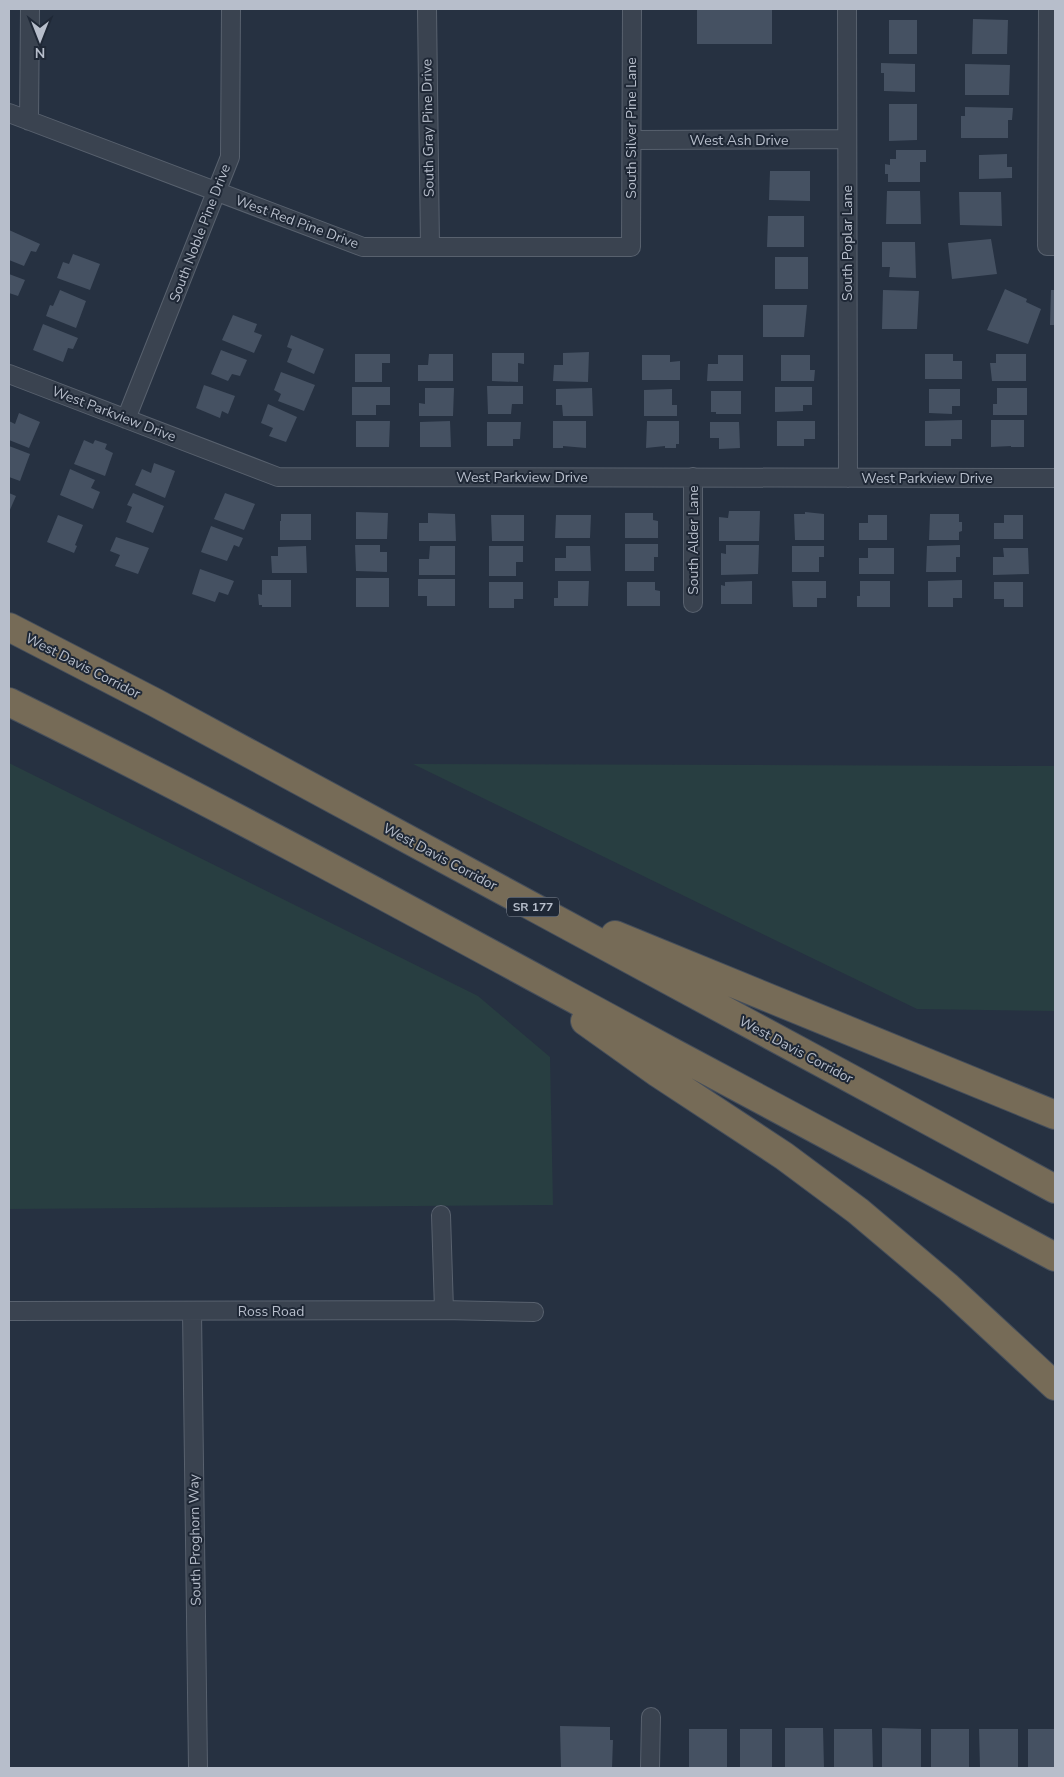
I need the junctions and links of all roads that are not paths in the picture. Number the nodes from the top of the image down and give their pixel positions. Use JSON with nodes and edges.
{"nodes":[{"id":1,"x":30,"y":9,"type":"edge"},
{"id":2,"x":230,"y":9,"type":"edge"},
{"id":3,"x":427,"y":9,"type":"edge"},
{"id":4,"x":632,"y":9,"type":"edge"},
{"id":5,"x":847,"y":9,"type":"edge"},
{"id":6,"x":1048,"y":9,"type":"edge"},
{"id":7,"x":9,"y":113,"type":"edge"},
{"id":8,"x":29,"y":121,"type":"junction"},
{"id":9,"x":847,"y":139,"type":"junction"},
{"id":10,"x":632,"y":140,"type":"junction"},
{"id":11,"x":217,"y":192,"type":"junction"},
{"id":12,"x":1051,"y":246,"type":"edge"},
{"id":13,"x":430,"y":247,"type":"junction"},
{"id":14,"x":631,"y":247,"type":"joint"},
{"id":15,"x":9,"y":374,"type":"edge"},
{"id":16,"x":126,"y":419,"type":"junction"},
{"id":17,"x":693,"y":477,"type":"junction"},
{"id":18,"x":848,"y":478,"type":"junction"},
{"id":19,"x":1055,"y":478,"type":"edge"},
{"id":20,"x":693,"y":603,"type":"dead end"},
{"id":21,"x":9,"y":627,"type":"edge"},
{"id":22,"x":9,"y":702,"type":"edge"},
{"id":23,"x":504,"y":891,"type":"junction"},
{"id":24,"x":515,"y":966,"type":"junction"},
{"id":25,"x":1055,"y":1115,"type":"edge"},
{"id":26,"x":1055,"y":1189,"type":"edge"},
{"id":27,"x":441,"y":1215,"type":"dead end"},
{"id":28,"x":1055,"y":1257,"type":"edge"},
{"id":29,"x":444,"y":1310,"type":"junction"},
{"id":30,"x":9,"y":1311,"type":"edge"},
{"id":31,"x":192,"y":1312,"type":"junction"},
{"id":32,"x":534,"y":1312,"type":"dead end"},
{"id":33,"x":1055,"y":1386,"type":"edge"},
{"id":34,"x":651,"y":1717,"type":"dead end"},
{"id":35,"x":198,"y":1768,"type":"edge"},
{"id":36,"x":650,"y":1768,"type":"edge"}],
"edges":[{"from":1,"to":8,"type":"street"},
{"from":2,"to":11,"type":"street","name":"South Noble Pine Drive"},
{"from":3,"to":13,"type":"street","name":"South Gray Pine Drive"},
{"from":4,"to":10,"type":"street","name":"South Silver Pine Lane"},
{"from":5,"to":9,"type":"street","name":"South Poplar Lane"},
{"from":6,"to":12,"type":"street"},
{"from":7,"to":8,"type":"street","name":"West Red Pine Drive"},
{"from":8,"to":11,"type":"street","name":"West Red Pine Drive"},
{"from":9,"to":10,"type":"street","name":"West Ash Drive"},
{"from":9,"to":18,"type":"street","name":"South Poplar Lane"},
{"from":10,"to":14,"type":"street","name":"South Silver Pine Lane"},
{"from":11,"to":13,"type":"street","name":"West Red Pine Drive"},
{"from":11,"to":16,"type":"street","name":"South Noble Pine Drive"},
{"from":13,"to":14,"type":"street","name":"West Red Pine Drive"},
{"from":15,"to":16,"type":"street","name":"West Parkview Drive"},
{"from":16,"to":17,"type":"street","name":"West Parkview Drive"},
{"from":17,"to":18,"type":"street","name":"West Parkview Drive"},
{"from":17,"to":20,"type":"street","name":"South Alder Lane"},
{"from":18,"to":19,"type":"street","name":"West Parkview Drive"},
{"from":21,"to":23,"type":"highway","name":"West Davis Corridor","number":"SR 177"},
{"from":22,"to":24,"type":"highway"},
{"from":23,"to":25,"type":"highway"},
{"from":23,"to":26,"type":"highway","name":"West Davis Corridor","number":"SR 177"},
{"from":24,"to":28,"type":"highway"},
{"from":24,"to":33,"type":"highway"},
{"from":27,"to":29,"type":"street"},
{"from":29,"to":31,"type":"street","name":"Ross Road"},
{"from":29,"to":32,"type":"street","name":"Ross Road"},
{"from":30,"to":31,"type":"street","name":"Ross Road"},
{"from":31,"to":35,"type":"street","name":"South Proghorn Way"},
{"from":34,"to":36,"type":"street"}]}
